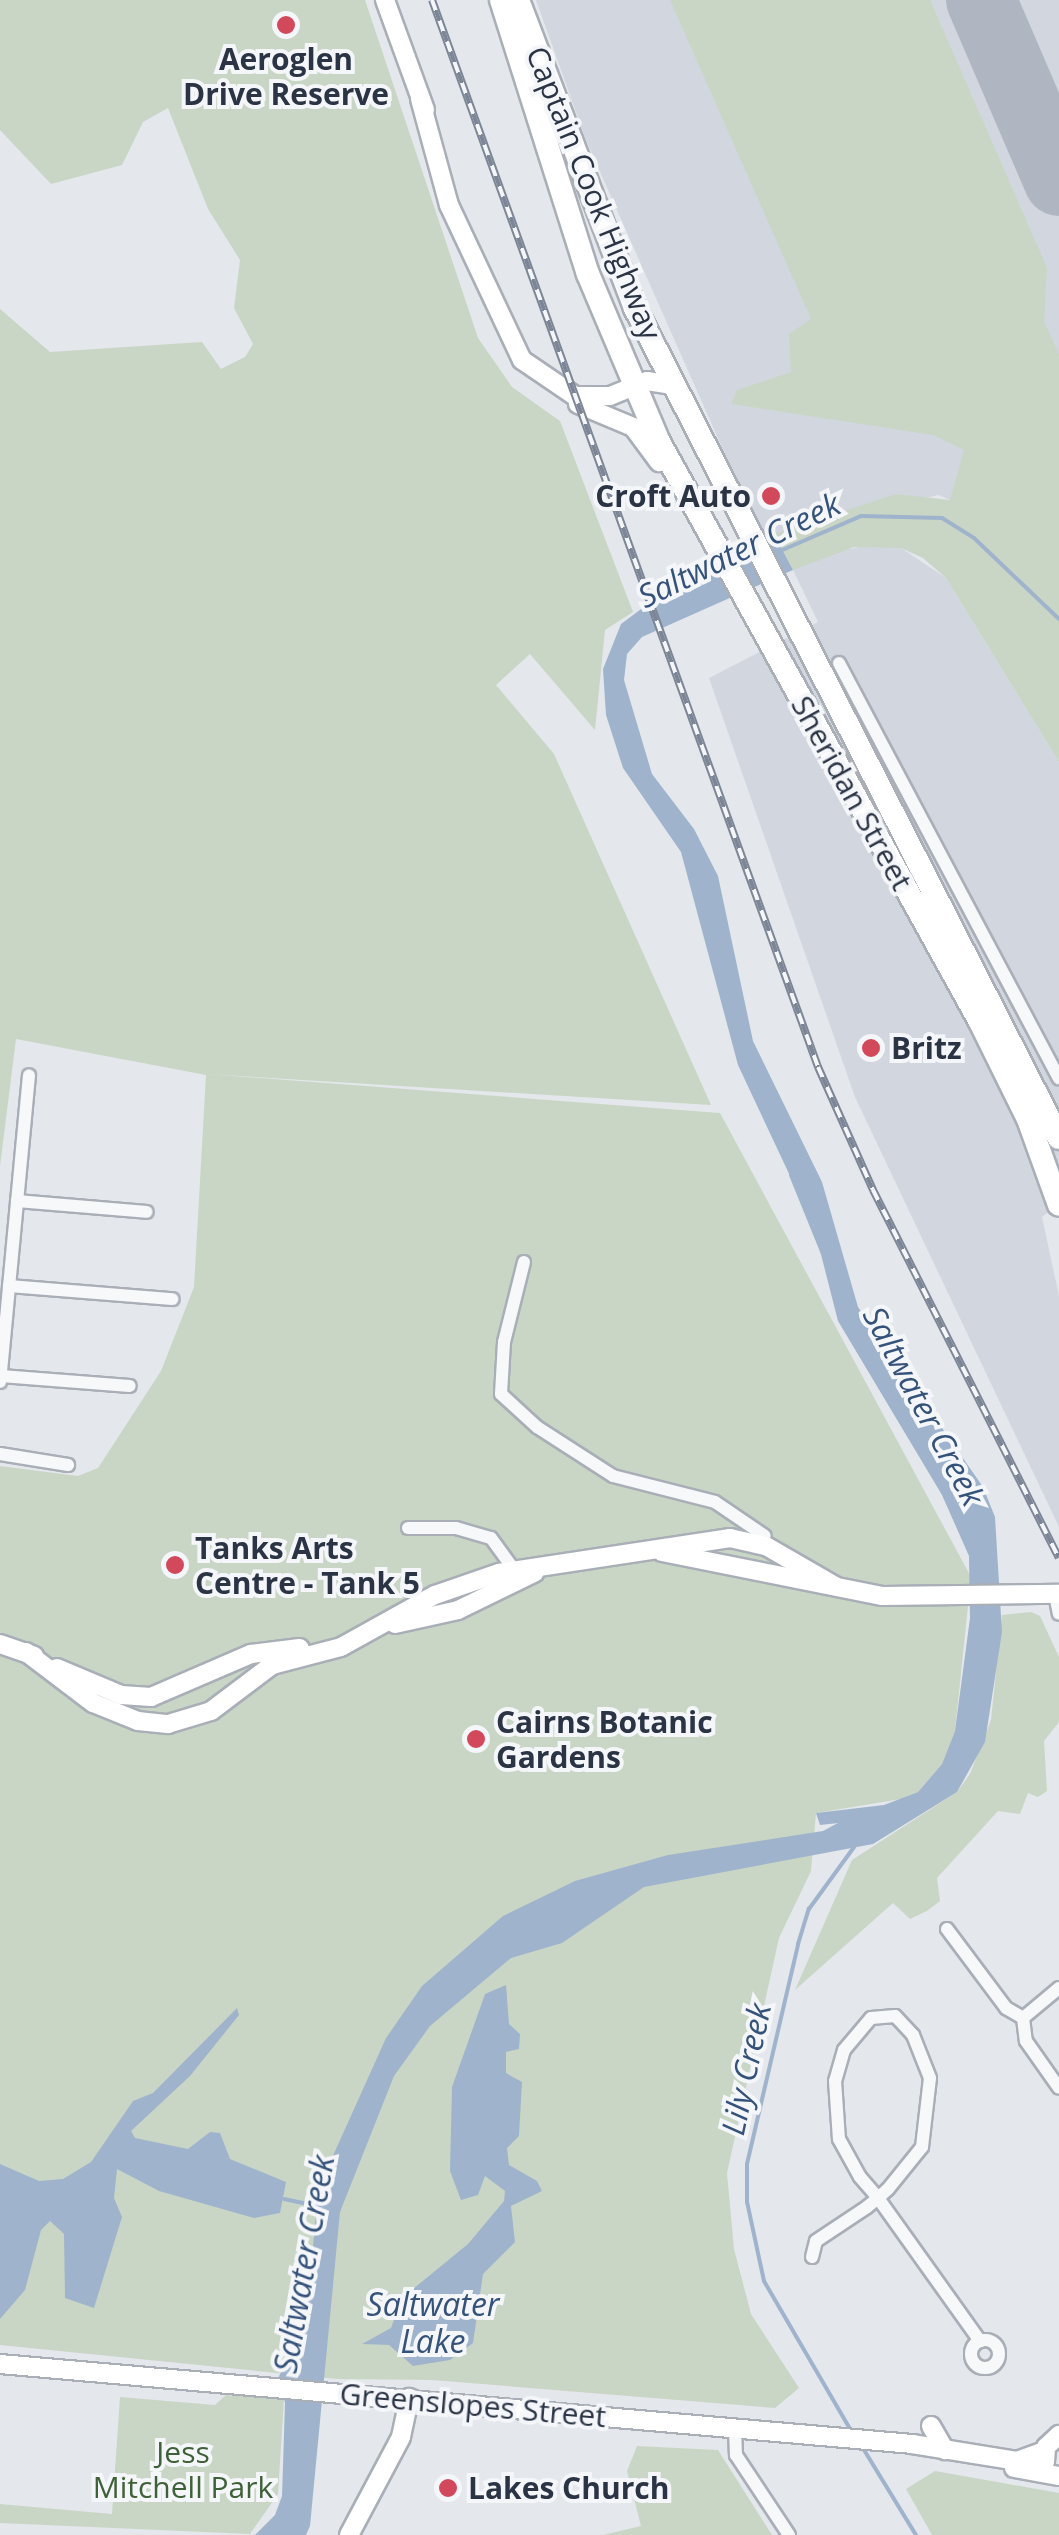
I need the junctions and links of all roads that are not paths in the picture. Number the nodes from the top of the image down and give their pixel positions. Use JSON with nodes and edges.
{"nodes":[{"id":1,"x":385,"y":0,"type":"edge"},
{"id":2,"x":501,"y":0,"type":"edge"},
{"id":3,"x":518,"y":0,"type":"edge"},
{"id":4,"x":673,"y":385,"type":"junction"},
{"id":5,"x":633,"y":386,"type":"junction"},
{"id":6,"x":562,"y":391,"type":"junction"},
{"id":7,"x":682,"y":490,"type":"junction"},
{"id":8,"x":839,"y":663,"type":"dead end"},
{"id":9,"x":892,"y":780,"type":"junction"},
{"id":10,"x":856,"y":799,"type":"junction"},
{"id":11,"x":29,"y":1076,"type":"dead end"},
{"id":12,"x":1059,"y":1078,"type":"edge"},
{"id":13,"x":1059,"y":1138,"type":"edge"},
{"id":14,"x":17,"y":1200,"type":"junction"},
{"id":15,"x":1059,"y":1205,"type":"edge"},
{"id":16,"x":147,"y":1212,"type":"dead end"},
{"id":17,"x":524,"y":1262,"type":"dead end"},
{"id":18,"x":5,"y":1270,"type":"edge"},
{"id":19,"x":9,"y":1286,"type":"junction"},
{"id":20,"x":172,"y":1299,"type":"dead end"},
{"id":21,"x":1,"y":1357,"type":"edge"},
{"id":22,"x":0,"y":1379,"type":"edge"},
{"id":23,"x":130,"y":1386,"type":"dead end"},
{"id":24,"x":0,"y":1454,"type":"edge"},
{"id":25,"x":68,"y":1465,"type":"dead end"},
{"id":26,"x":408,"y":1528,"type":"dead end"},
{"id":27,"x":704,"y":1538,"type":"junction"},
{"id":28,"x":765,"y":1541,"type":"junction"},
{"id":29,"x":637,"y":1550,"type":"junction"},
{"id":30,"x":704,"y":1560,"type":"junction"},
{"id":31,"x":554,"y":1564,"type":"junction"},
{"id":32,"x":514,"y":1570,"type":"junction"},
{"id":33,"x":756,"y":1575,"type":"junction"},
{"id":34,"x":835,"y":1586,"type":"junction"},
{"id":35,"x":1057,"y":1594,"type":"edge"},
{"id":36,"x":1059,"y":1614,"type":"edge"},
{"id":37,"x":371,"y":1631,"type":"junction"},
{"id":38,"x":0,"y":1644,"type":"edge"},
{"id":39,"x":331,"y":1649,"type":"junction"},
{"id":40,"x":96,"y":1695,"type":"junction"},
{"id":41,"x":947,"y":1929,"type":"dead end"},
{"id":42,"x":1059,"y":1988,"type":"edge"},
{"id":43,"x":1023,"y":2018,"type":"junction"},
{"id":44,"x":1059,"y":2088,"type":"edge"},
{"id":45,"x":878,"y":2198,"type":"junction"},
{"id":46,"x":812,"y":2257,"type":"dead end"},
{"id":47,"x":980,"y":2341,"type":"dead end"},
{"id":48,"x":0,"y":2364,"type":"edge"},
{"id":49,"x":408,"y":2398,"type":"junction"},
{"id":50,"x":931,"y":2426,"type":"dead end"},
{"id":51,"x":734,"y":2428,"type":"junction"},
{"id":52,"x":1059,"y":2435,"type":"edge"},
{"id":53,"x":886,"y":2443,"type":"junction"},
{"id":54,"x":937,"y":2446,"type":"junction"},
{"id":55,"x":1045,"y":2451,"type":"junction"},
{"id":56,"x":1003,"y":2466,"type":"junction"},
{"id":57,"x":1059,"y":2476,"type":"edge"},
{"id":58,"x":350,"y":2535,"type":"edge"},
{"id":59,"x":789,"y":2535,"type":"edge"}],
"edges":[{"from":1,"to":6,"type":"street"},
{"from":2,"to":5,"type":"highway","name":"Captain Cook Highway"},
{"from":3,"to":4,"type":"highway","name":"Captain Cook Highway"},
{"from":4,"to":5,"type":"street"},
{"from":4,"to":9,"type":"highway","name":"Sheridan Street"},
{"from":5,"to":6,"type":"street"},
{"from":5,"to":7,"type":"highway","name":"Sheridan Street"},
{"from":6,"to":7,"type":"street"},
{"from":7,"to":10,"type":"highway","name":"Sheridan Street"},
{"from":8,"to":9,"type":"street"},
{"from":9,"to":10,"type":"street"},
{"from":9,"to":12,"type":"street"},
{"from":9,"to":13,"type":"highway","name":"Sheridan Street"},
{"from":10,"to":15,"type":"highway","name":"Sheridan Street"},
{"from":11,"to":14,"type":"street"},
{"from":14,"to":16,"type":"street"},
{"from":14,"to":18,"type":"street"},
{"from":17,"to":28,"type":"street"},
{"from":18,"to":19,"type":"street"},
{"from":19,"to":20,"type":"street"},
{"from":19,"to":21,"type":"street"},
{"from":21,"to":22,"type":"street"},
{"from":22,"to":23,"type":"street"},
{"from":24,"to":25,"type":"street"},
{"from":26,"to":32,"type":"street"},
{"from":27,"to":28,"type":"street"},
{"from":27,"to":29,"type":"street"},
{"from":27,"to":30,"type":"street"},
{"from":28,"to":33,"type":"street"},
{"from":28,"to":34,"type":"street"},
{"from":29,"to":30,"type":"street"},
{"from":29,"to":31,"type":"street"},
{"from":30,"to":33,"type":"street"},
{"from":31,"to":32,"type":"street"},
{"from":31,"to":37,"type":"street"},
{"from":32,"to":37,"type":"street"},
{"from":33,"to":34,"type":"street"},
{"from":34,"to":35,"type":"street"},
{"from":35,"to":36,"type":"street"},
{"from":37,"to":39,"type":"street"},
{"from":38,"to":40,"type":"street"},
{"from":39,"to":40,"type":"street"},
{"from":39,"to":40,"type":"street"},
{"from":41,"to":43,"type":"street"},
{"from":42,"to":43,"type":"street"},
{"from":43,"to":44,"type":"street"},
{"from":45,"to":45,"type":"street"},
{"from":45,"to":46,"type":"street"},
{"from":45,"to":47,"type":"street"},
{"from":48,"to":49,"type":"street","name":"Greenslopes Street"},
{"from":49,"to":51,"type":"street","name":"Greenslopes Street"},
{"from":49,"to":58,"type":"street"},
{"from":50,"to":54,"type":"street"},
{"from":51,"to":53,"type":"street","name":"Greenslopes Street"},
{"from":51,"to":59,"type":"street"},
{"from":52,"to":55,"type":"street"},
{"from":53,"to":54,"type":"street","name":"Greenslopes Street"},
{"from":53,"to":56,"type":"street","name":"Greenslopes Street"},
{"from":54,"to":55,"type":"street","name":"Greenslopes Street"},
{"from":54,"to":56,"type":"street"},
{"from":55,"to":57,"type":"street"},
{"from":56,"to":57,"type":"street","name":"Greenslopes Street"}]}
